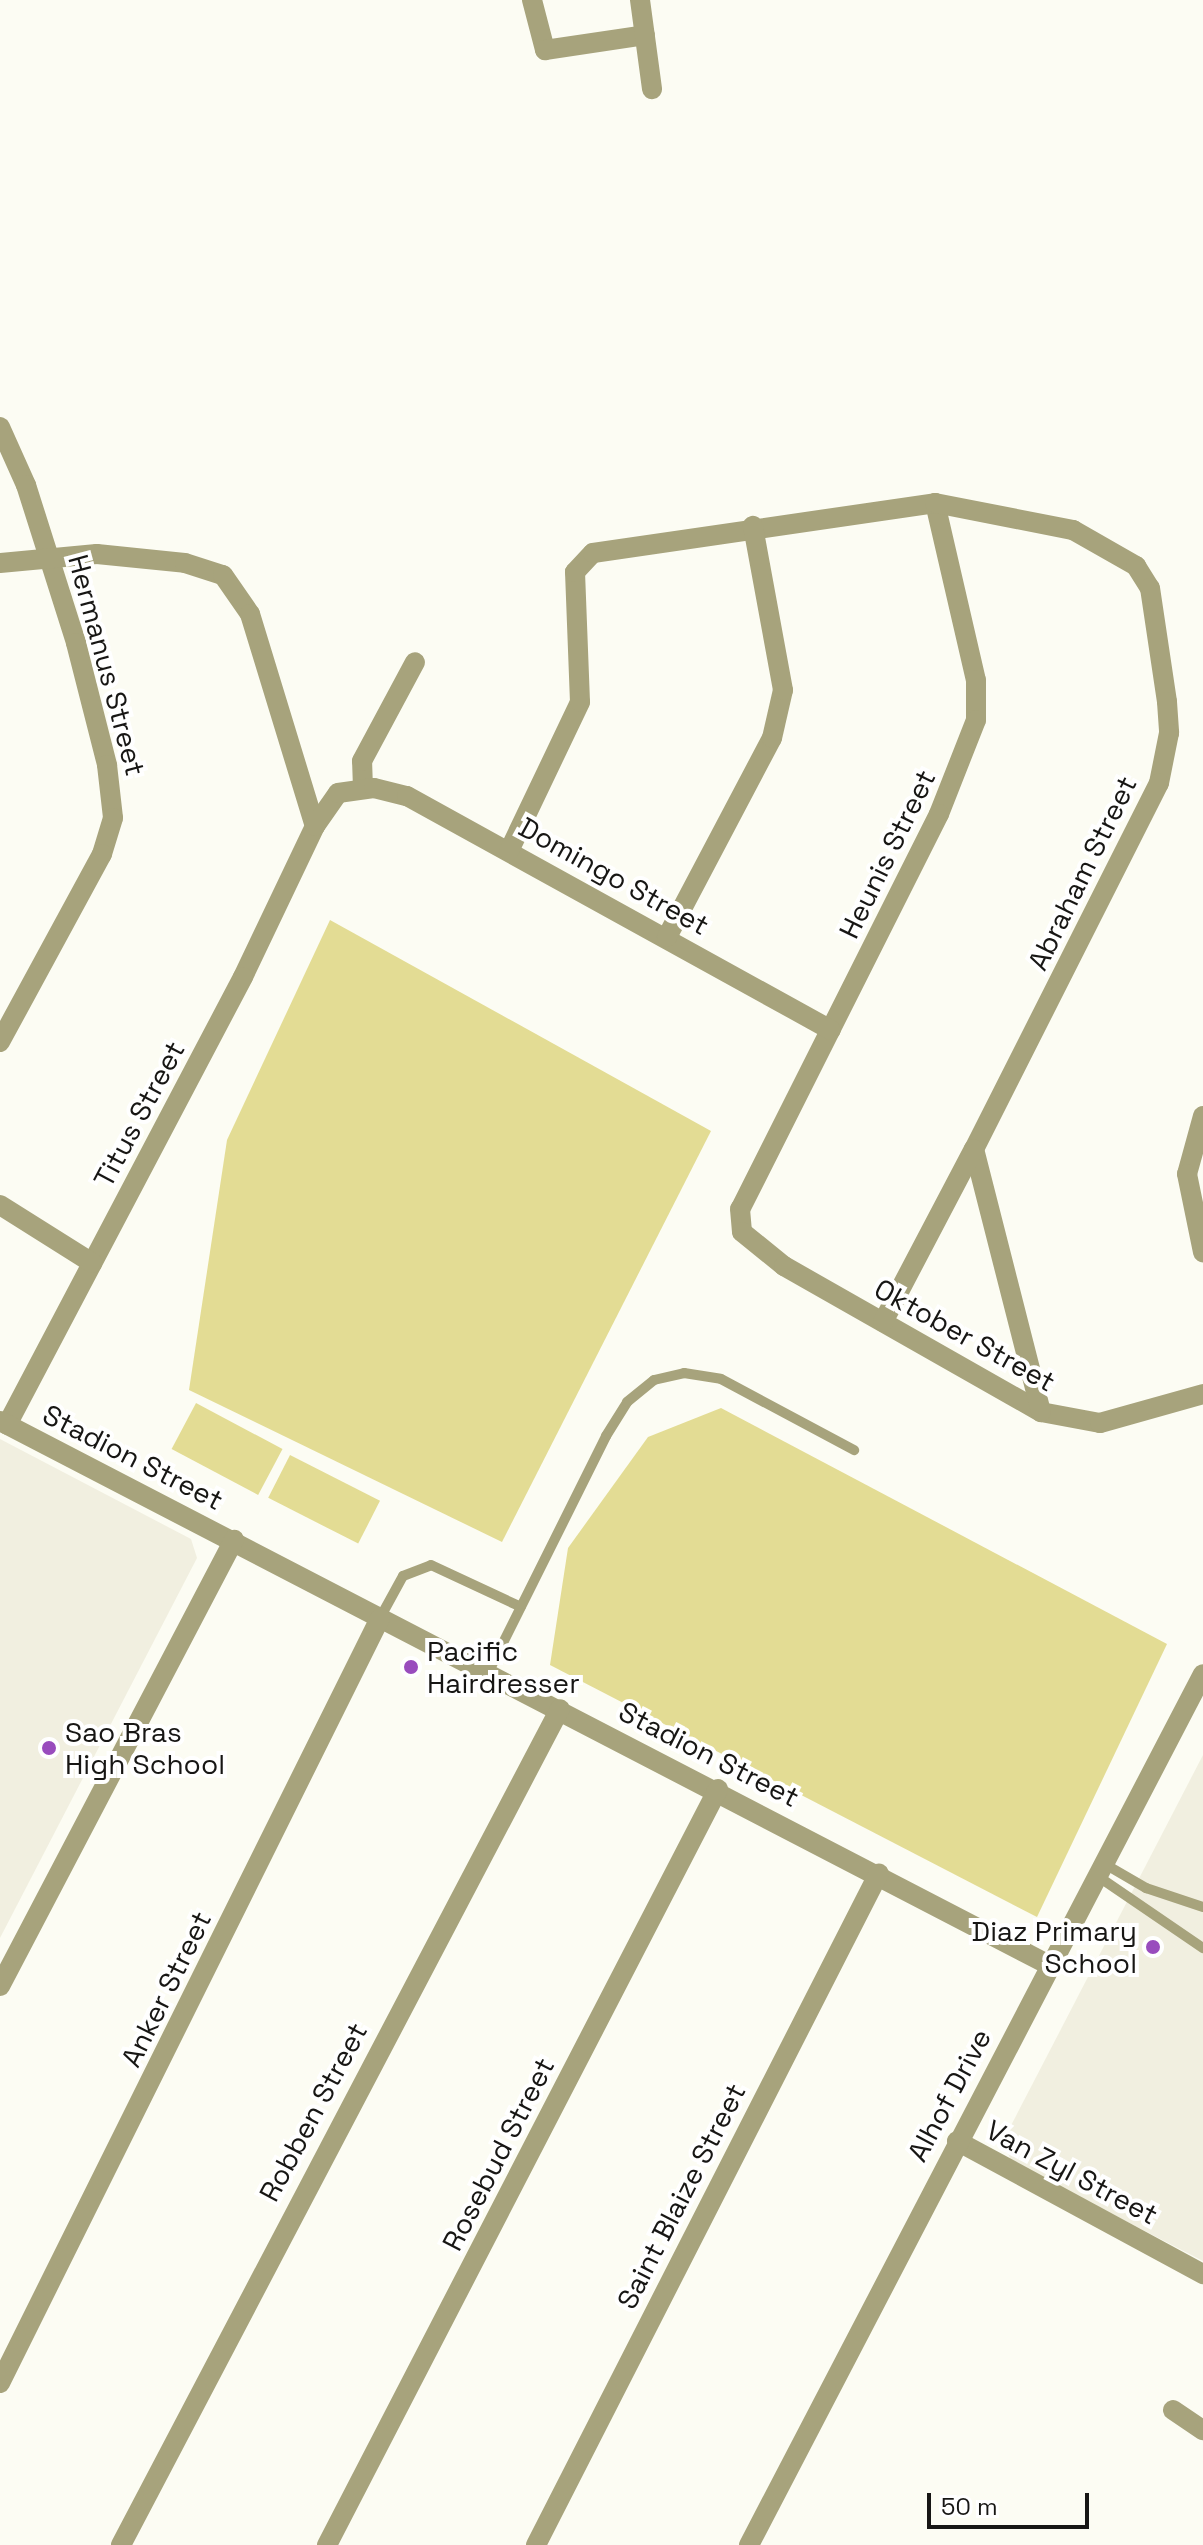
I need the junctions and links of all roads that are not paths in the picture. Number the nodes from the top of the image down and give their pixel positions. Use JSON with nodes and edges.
{"nodes":[{"id":1,"x":532,"y":0,"type":"edge"},
{"id":2,"x":640,"y":0,"type":"edge"},
{"id":3,"x":645,"y":35,"type":"junction"},
{"id":4,"x":652,"y":89,"type":"dead end"},
{"id":5,"x":0,"y":427,"type":"edge"},
{"id":6,"x":935,"y":503,"type":"junction"},
{"id":7,"x":753,"y":526,"type":"junction"},
{"id":8,"x":50,"y":556,"type":"junction"},
{"id":9,"x":0,"y":563,"type":"edge"},
{"id":10,"x":415,"y":662,"type":"dead end"},
{"id":11,"x":363,"y":788,"type":"junction"},
{"id":12,"x":315,"y":826,"type":"junction"},
{"id":13,"x":509,"y":851,"type":"junction"},
{"id":14,"x":667,"y":937,"type":"junction"},
{"id":15,"x":831,"y":1030,"type":"junction"},
{"id":16,"x":0,"y":1042,"type":"edge"},
{"id":17,"x":1203,"y":1116,"type":"edge"},
{"id":18,"x":974,"y":1149,"type":"junction"},
{"id":19,"x":0,"y":1205,"type":"edge"},
{"id":20,"x":740,"y":1209,"type":"joint"},
{"id":21,"x":1203,"y":1252,"type":"edge"},
{"id":22,"x":92,"y":1263,"type":"junction"},
{"id":23,"x":883,"y":1322,"type":"junction"},
{"id":24,"x":1203,"y":1394,"type":"edge"},
{"id":25,"x":1041,"y":1412,"type":"junction"},
{"id":26,"x":4,"y":1423,"type":"edge"},
{"id":27,"x":854,"y":1450,"type":"dead end"},
{"id":28,"x":234,"y":1540,"type":"junction"},
{"id":29,"x":521,"y":1607,"type":"junction"},
{"id":30,"x":380,"y":1618,"type":"junction"},
{"id":31,"x":488,"y":1673,"type":"junction"},
{"id":32,"x":1203,"y":1674,"type":"edge"},
{"id":33,"x":560,"y":1709,"type":"junction"},
{"id":34,"x":718,"y":1789,"type":"junction"},
{"id":35,"x":1100,"y":1869,"type":"junction"},
{"id":36,"x":879,"y":1873,"type":"junction"},
{"id":37,"x":1203,"y":1907,"type":"edge"},
{"id":38,"x":1203,"y":1948,"type":"edge"},
{"id":39,"x":1049,"y":1965,"type":"junction"},
{"id":40,"x":0,"y":1986,"type":"edge"},
{"id":41,"x":957,"y":2141,"type":"junction"},
{"id":42,"x":1203,"y":2274,"type":"edge"},
{"id":43,"x":0,"y":2383,"type":"edge"},
{"id":44,"x":1173,"y":2410,"type":"dead end"},
{"id":45,"x":1203,"y":2430,"type":"edge"},
{"id":46,"x":121,"y":2545,"type":"edge"},
{"id":47,"x":327,"y":2545,"type":"edge"},
{"id":48,"x":536,"y":2545,"type":"edge"},
{"id":49,"x":749,"y":2545,"type":"edge"}],
"edges":[{"from":1,"to":3,"type":"street"},
{"from":2,"to":3,"type":"street"},
{"from":3,"to":4,"type":"street"},
{"from":5,"to":8,"type":"street","name":"Hermanus Street"},
{"from":6,"to":7,"type":"street","name":"Abraham Street"},
{"from":6,"to":15,"type":"street","name":"Heunis Street"},
{"from":6,"to":18,"type":"street","name":"Abraham Street"},
{"from":7,"to":13,"type":"street","name":"Abraham Street"},
{"from":7,"to":14,"type":"street"},
{"from":8,"to":9,"type":"street"},
{"from":8,"to":12,"type":"street"},
{"from":8,"to":16,"type":"street","name":"Hermanus Street"},
{"from":10,"to":11,"type":"street"},
{"from":11,"to":12,"type":"street","name":"Titus Street"},
{"from":11,"to":13,"type":"street","name":"Domingo Street"},
{"from":12,"to":22,"type":"street","name":"Titus Street"},
{"from":13,"to":14,"type":"street","name":"Domingo Street"},
{"from":14,"to":15,"type":"street","name":"Domingo Street"},
{"from":15,"to":20,"type":"street","name":"Heunis Street"},
{"from":17,"to":21,"type":"street"},
{"from":18,"to":23,"type":"street","name":"Abraham Street"},
{"from":18,"to":25,"type":"street"},
{"from":19,"to":22,"type":"street"},
{"from":20,"to":23,"type":"street","name":"Oktober Street"},
{"from":22,"to":26,"type":"street","name":"Titus Street"},
{"from":23,"to":25,"type":"street","name":"Oktober Street"},
{"from":24,"to":25,"type":"street","name":"Oktober Street"},
{"from":26,"to":28,"type":"street","name":"Stadion Street"},
{"from":27,"to":29,"type":"lane"},
{"from":28,"to":30,"type":"street","name":"Stadion Street"},
{"from":28,"to":40,"type":"street"},
{"from":29,"to":30,"type":"lane"},
{"from":29,"to":31,"type":"lane"},
{"from":30,"to":31,"type":"street","name":"Stadion Street"},
{"from":30,"to":43,"type":"street","name":"Anker Street"},
{"from":31,"to":33,"type":"street","name":"Stadion Street"},
{"from":32,"to":35,"type":"street","name":"Alhof Drive"},
{"from":33,"to":34,"type":"street","name":"Stadion Street"},
{"from":33,"to":46,"type":"street","name":"Robben Street"},
{"from":34,"to":36,"type":"street","name":"Stadion Street"},
{"from":34,"to":47,"type":"street","name":"Rosebud Street"},
{"from":35,"to":37,"type":"lane"},
{"from":35,"to":38,"type":"lane"},
{"from":35,"to":39,"type":"street","name":"Alhof Drive"},
{"from":36,"to":39,"type":"street","name":"Stadion Street"},
{"from":36,"to":48,"type":"street","name":"Saint Blaize Street"},
{"from":39,"to":41,"type":"street","name":"Alhof Drive"},
{"from":41,"to":42,"type":"street","name":"Van Zyl Street"},
{"from":41,"to":49,"type":"street","name":"Alhof Drive"},
{"from":44,"to":45,"type":"street"}]}
